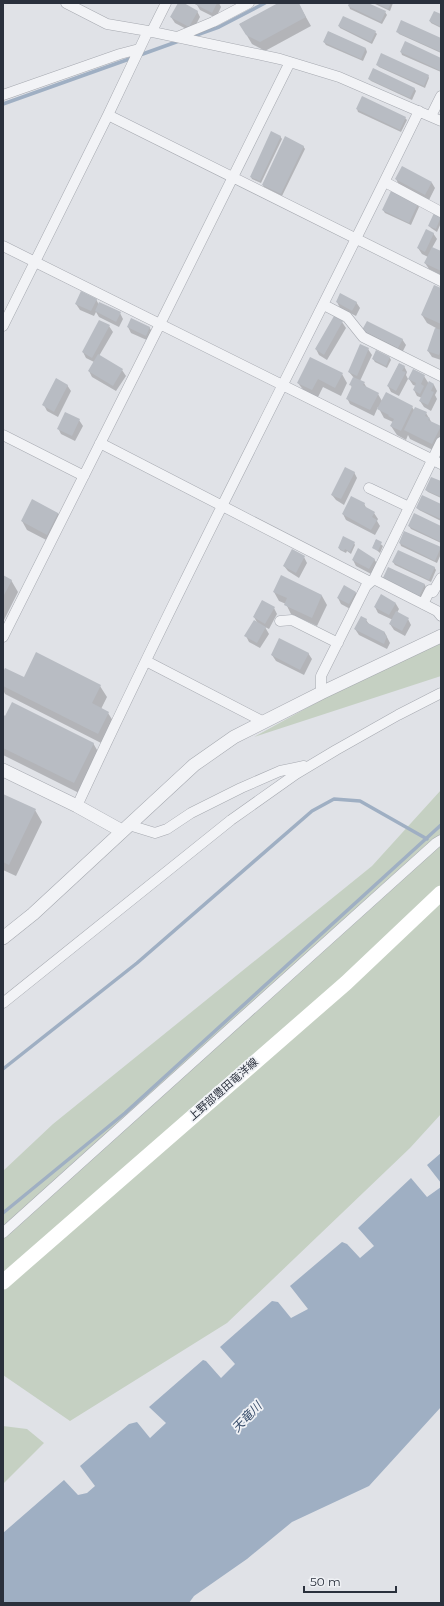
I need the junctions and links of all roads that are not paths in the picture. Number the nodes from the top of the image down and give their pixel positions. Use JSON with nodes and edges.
{"nodes":[{"id":1,"x":66,"y":3,"type":"edge"},
{"id":2,"x":166,"y":3,"type":"edge"},
{"id":3,"x":249,"y":3,"type":"edge"},
{"id":4,"x":150,"y":31,"type":"junction"},
{"id":5,"x":179,"y":37,"type":"junction"},
{"id":6,"x":139,"y":50,"type":"junction"},
{"id":7,"x":290,"y":62,"type":"junction"},
{"id":8,"x":3,"y":95,"type":"edge"},
{"id":9,"x":441,"y":96,"type":"edge"},
{"id":10,"x":419,"y":111,"type":"junction"},
{"id":11,"x":108,"y":115,"type":"junction"},
{"id":12,"x":431,"y":116,"type":"junction"},
{"id":13,"x":441,"y":122,"type":"edge"},
{"id":14,"x":233,"y":177,"type":"junction"},
{"id":15,"x":385,"y":182,"type":"junction"},
{"id":16,"x":441,"y":212,"type":"edge"},
{"id":17,"x":357,"y":239,"type":"junction"},
{"id":18,"x":3,"y":246,"type":"edge"},
{"id":19,"x":35,"y":262,"type":"junction"},
{"id":20,"x":441,"y":281,"type":"edge"},
{"id":21,"x":324,"y":305,"type":"junction"},
{"id":22,"x":160,"y":324,"type":"junction"},
{"id":23,"x":3,"y":326,"type":"edge"},
{"id":24,"x":441,"y":376,"type":"edge"},
{"id":25,"x":283,"y":386,"type":"junction"},
{"id":26,"x":3,"y":435,"type":"edge"},
{"id":27,"x":441,"y":442,"type":"edge"},
{"id":28,"x":100,"y":443,"type":"junction"},
{"id":29,"x":437,"y":462,"type":"edge"},
{"id":30,"x":84,"y":476,"type":"junction"},
{"id":31,"x":369,"y":488,"type":"dead end"},
{"id":32,"x":223,"y":506,"type":"junction"},
{"id":33,"x":409,"y":507,"type":"junction"},
{"id":34,"x":441,"y":578,"type":"edge"},
{"id":35,"x":372,"y":580,"type":"junction"},
{"id":36,"x":422,"y":604,"type":"junction"},
{"id":37,"x":441,"y":616,"type":"edge"},
{"id":38,"x":280,"y":621,"type":"dead end"},
{"id":39,"x":441,"y":636,"type":"edge"},
{"id":40,"x":3,"y":637,"type":"edge"},
{"id":41,"x":338,"y":643,"type":"junction"},
{"id":42,"x":146,"y":661,"type":"junction"},
{"id":43,"x":321,"y":693,"type":"junction"},
{"id":44,"x":441,"y":693,"type":"edge"},
{"id":45,"x":264,"y":722,"type":"junction"},
{"id":46,"x":312,"y":764,"type":"junction"},
{"id":47,"x":3,"y":770,"type":"edge"},
{"id":48,"x":77,"y":806,"type":"junction"},
{"id":49,"x":125,"y":828,"type":"junction"},
{"id":50,"x":441,"y":840,"type":"edge"},
{"id":51,"x":441,"y":893,"type":"edge"},
{"id":52,"x":3,"y":938,"type":"edge"},
{"id":53,"x":3,"y":1003,"type":"edge"},
{"id":54,"x":3,"y":1233,"type":"edge"},
{"id":55,"x":3,"y":1282,"type":"edge"}],
"edges":[{"from":1,"to":4,"type":"street"},
{"from":2,"to":4,"type":"street"},
{"from":3,"to":5,"type":"street"},
{"from":4,"to":5,"type":"street"},
{"from":4,"to":6,"type":"street"},
{"from":5,"to":7,"type":"street"},
{"from":6,"to":8,"type":"street"},
{"from":6,"to":11,"type":"street"},
{"from":7,"to":10,"type":"street"},
{"from":7,"to":14,"type":"street"},
{"from":9,"to":12,"type":"street"},
{"from":10,"to":12,"type":"street"},
{"from":10,"to":15,"type":"street"},
{"from":11,"to":14,"type":"street"},
{"from":11,"to":19,"type":"street"},
{"from":12,"to":13,"type":"street"},
{"from":14,"to":17,"type":"street"},
{"from":14,"to":22,"type":"street"},
{"from":15,"to":16,"type":"street"},
{"from":15,"to":17,"type":"street"},
{"from":17,"to":20,"type":"street"},
{"from":17,"to":21,"type":"street"},
{"from":18,"to":19,"type":"street"},
{"from":19,"to":22,"type":"street"},
{"from":19,"to":23,"type":"street"},
{"from":21,"to":24,"type":"street"},
{"from":21,"to":25,"type":"street"},
{"from":22,"to":25,"type":"street"},
{"from":22,"to":28,"type":"street"},
{"from":25,"to":29,"type":"street"},
{"from":25,"to":32,"type":"street"},
{"from":26,"to":30,"type":"street"},
{"from":27,"to":29,"type":"street"},
{"from":28,"to":30,"type":"street"},
{"from":28,"to":32,"type":"street"},
{"from":29,"to":33,"type":"street"},
{"from":30,"to":40,"type":"street"},
{"from":31,"to":33,"type":"street"},
{"from":32,"to":35,"type":"street"},
{"from":32,"to":42,"type":"street"},
{"from":33,"to":35,"type":"street"},
{"from":34,"to":36,"type":"street"},
{"from":35,"to":36,"type":"street"},
{"from":35,"to":41,"type":"street"},
{"from":36,"to":37,"type":"street"},
{"from":38,"to":41,"type":"street"},
{"from":39,"to":43,"type":"street"},
{"from":41,"to":43,"type":"street"},
{"from":42,"to":45,"type":"street"},
{"from":42,"to":48,"type":"street"},
{"from":43,"to":45,"type":"street"},
{"from":44,"to":46,"type":"street"},
{"from":45,"to":49,"type":"street"},
{"from":46,"to":49,"type":"street"},
{"from":46,"to":53,"type":"street"},
{"from":47,"to":48,"type":"street"},
{"from":48,"to":49,"type":"street"},
{"from":49,"to":52,"type":"street"},
{"from":50,"to":54,"type":"street"},
{"from":51,"to":55,"type":"main road","name":"上野部豊田竜洋線"}]}
